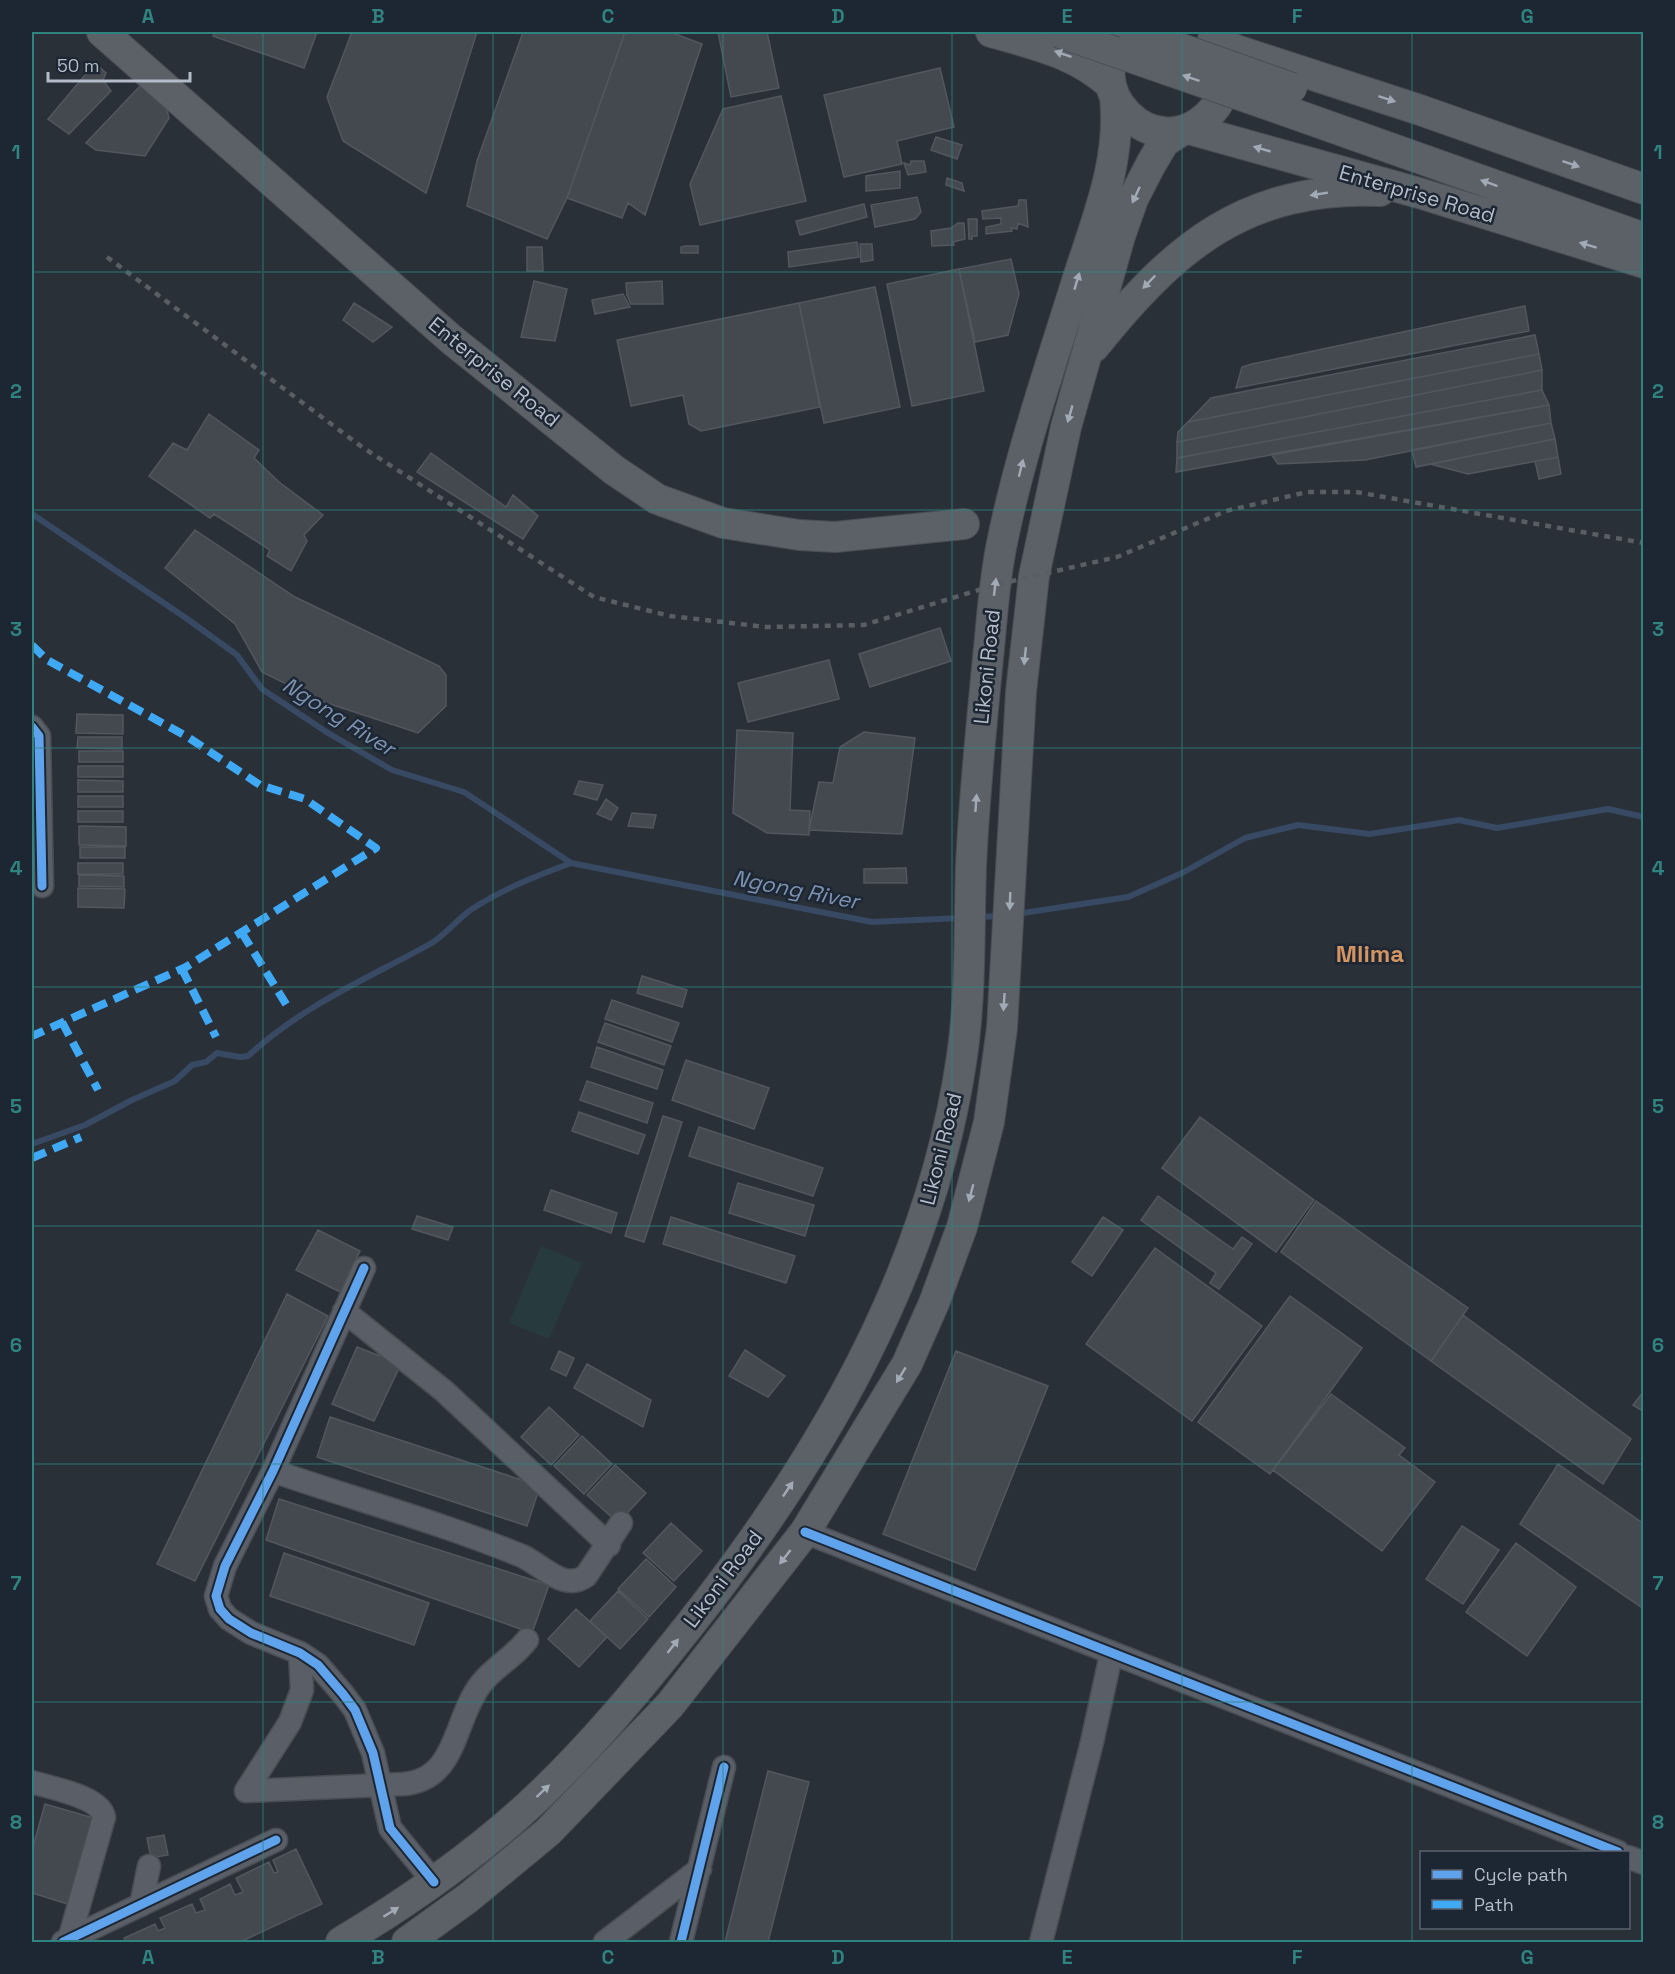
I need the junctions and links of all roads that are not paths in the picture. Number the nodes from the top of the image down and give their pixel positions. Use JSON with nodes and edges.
{"nodes":[{"id":1,"x":102,"y":32,"type":"edge"},
{"id":2,"x":991,"y":32,"type":"edge"},
{"id":3,"x":1058,"y":32,"type":"edge"},
{"id":4,"x":1132,"y":32,"type":"edge"},
{"id":5,"x":1209,"y":34,"type":"edge"},
{"id":6,"x":1113,"y":91,"type":"junction"},
{"id":7,"x":1185,"y":130,"type":"junction"},
{"id":8,"x":1114,"y":152,"type":"junction"},
{"id":9,"x":1152,"y":164,"type":"junction"},
{"id":10,"x":1644,"y":189,"type":"edge"},
{"id":11,"x":1419,"y":193,"type":"junction"},
{"id":12,"x":1644,"y":210,"type":"edge"},
{"id":13,"x":1644,"y":238,"type":"edge"},
{"id":14,"x":1644,"y":263,"type":"edge"},
{"id":15,"x":1085,"y":357,"type":"junction"},
{"id":16,"x":1055,"y":482,"type":"junction"},
{"id":17,"x":1012,"y":504,"type":"junction"},
{"id":18,"x":964,"y":524,"type":"junction"},
{"id":19,"x":1002,"y":545,"type":"junction"},
{"id":20,"x":1040,"y":556,"type":"junction"},
{"id":21,"x":32,"y":727,"type":"edge"},
{"id":22,"x":35,"y":774,"type":"edge"},
{"id":23,"x":42,"y":886,"type":"dead end"},
{"id":24,"x":364,"y":1268,"type":"dead end"},
{"id":25,"x":344,"y":1311,"type":"junction"},
{"id":26,"x":273,"y":1471,"type":"junction"},
{"id":27,"x":621,"y":1523,"type":"dead end"},
{"id":28,"x":805,"y":1532,"type":"junction"},
{"id":29,"x":609,"y":1545,"type":"junction"},
{"id":30,"x":527,"y":1640,"type":"dead end"},
{"id":31,"x":300,"y":1653,"type":"junction"},
{"id":32,"x":1111,"y":1655,"type":"junction"},
{"id":33,"x":724,"y":1767,"type":"dead end"},
{"id":34,"x":32,"y":1782,"type":"edge"},
{"id":35,"x":380,"y":1785,"type":"junction"},
{"id":36,"x":276,"y":1840,"type":"dead end"},
{"id":37,"x":1615,"y":1851,"type":"edge"},
{"id":38,"x":1630,"y":1857,"type":"edge"},
{"id":39,"x":1644,"y":1863,"type":"edge"},
{"id":40,"x":150,"y":1866,"type":"dead end"},
{"id":41,"x":700,"y":1869,"type":"junction"},
{"id":42,"x":434,"y":1882,"type":"junction"},
{"id":43,"x":141,"y":1905,"type":"junction"},
{"id":44,"x":66,"y":1941,"type":"edge"},
{"id":45,"x":341,"y":1942,"type":"edge"},
{"id":46,"x":407,"y":1942,"type":"edge"},
{"id":47,"x":605,"y":1942,"type":"edge"},
{"id":48,"x":681,"y":1942,"type":"edge"},
{"id":49,"x":1041,"y":1942,"type":"edge"}],
"edges":[{"from":1,"to":18,"type":"main road","name":"Enterprise Road"},
{"from":6,"to":2,"type":"main road","one_way":true},
{"from":13,"to":3,"type":"main road","one_way":true,"bridge":true},
{"from":4,"to":6,"type":"main road","name":"Likoni Road"},
{"from":4,"to":12,"type":"main road","bridge":true},
{"from":5,"to":7,"type":"main road","name":"Likoni Road"},
{"from":5,"to":10,"type":"main road","one_way":true},
{"from":6,"to":7,"type":"main road","name":"Enterprise Road"},
{"from":6,"to":8,"type":"main road","name":"Likoni Road"},
{"from":7,"to":9,"type":"main road","name":"Likoni Road"},
{"from":11,"to":7,"type":"main road","name":"Enterprise Road","one_way":true},
{"from":8,"to":9,"type":"main road"},
{"from":17,"to":8,"type":"main road","name":"Likoni Road","one_way":true},
{"from":9,"to":15,"type":"main road","name":"Likoni Road","one_way":true},
{"from":14,"to":11,"type":"main road","name":"Enterprise Road","one_way":true},
{"from":11,"to":15,"type":"main road","one_way":true},
{"from":15,"to":16,"type":"main road","name":"Likoni Road","one_way":true},
{"from":16,"to":17,"type":"main road","name":"Enterprise Road"},
{"from":16,"to":20,"type":"main road","name":"Likoni Road"},
{"from":17,"to":18,"type":"main road","name":"Enterprise Road"},
{"from":17,"to":19,"type":"main road","name":"Likoni Road"},
{"from":18,"to":19,"type":"main road"},
{"from":19,"to":20,"type":"main road"},
{"from":42,"to":19,"type":"main road","name":"Likoni Road","one_way":true},
{"from":20,"to":28,"type":"main road","name":"Likoni Road","one_way":true},
{"from":21,"to":22,"type":"street"},
{"from":22,"to":23,"type":"street"},
{"from":24,"to":25,"type":"street"},
{"from":25,"to":26,"type":"street"},
{"from":25,"to":29,"type":"street"},
{"from":26,"to":29,"type":"street"},
{"from":26,"to":31,"type":"street"},
{"from":27,"to":29,"type":"street"},
{"from":28,"to":32,"type":"street"},
{"from":28,"to":46,"type":"main road","name":"Likoni Road","one_way":true},
{"from":30,"to":35,"type":"street"},
{"from":31,"to":35,"type":"street"},
{"from":31,"to":35,"type":"street"},
{"from":32,"to":37,"type":"street"},
{"from":32,"to":49,"type":"street"},
{"from":33,"to":41,"type":"street"},
{"from":34,"to":44,"type":"street"},
{"from":35,"to":42,"type":"street"},
{"from":36,"to":43,"type":"street"},
{"from":38,"to":39,"type":"street"},
{"from":40,"to":43,"type":"street"},
{"from":41,"to":47,"type":"street"},
{"from":41,"to":48,"type":"street"},
{"from":45,"to":42,"type":"main road","name":"Likoni Road","one_way":true},
{"from":43,"to":44,"type":"street"}]}
